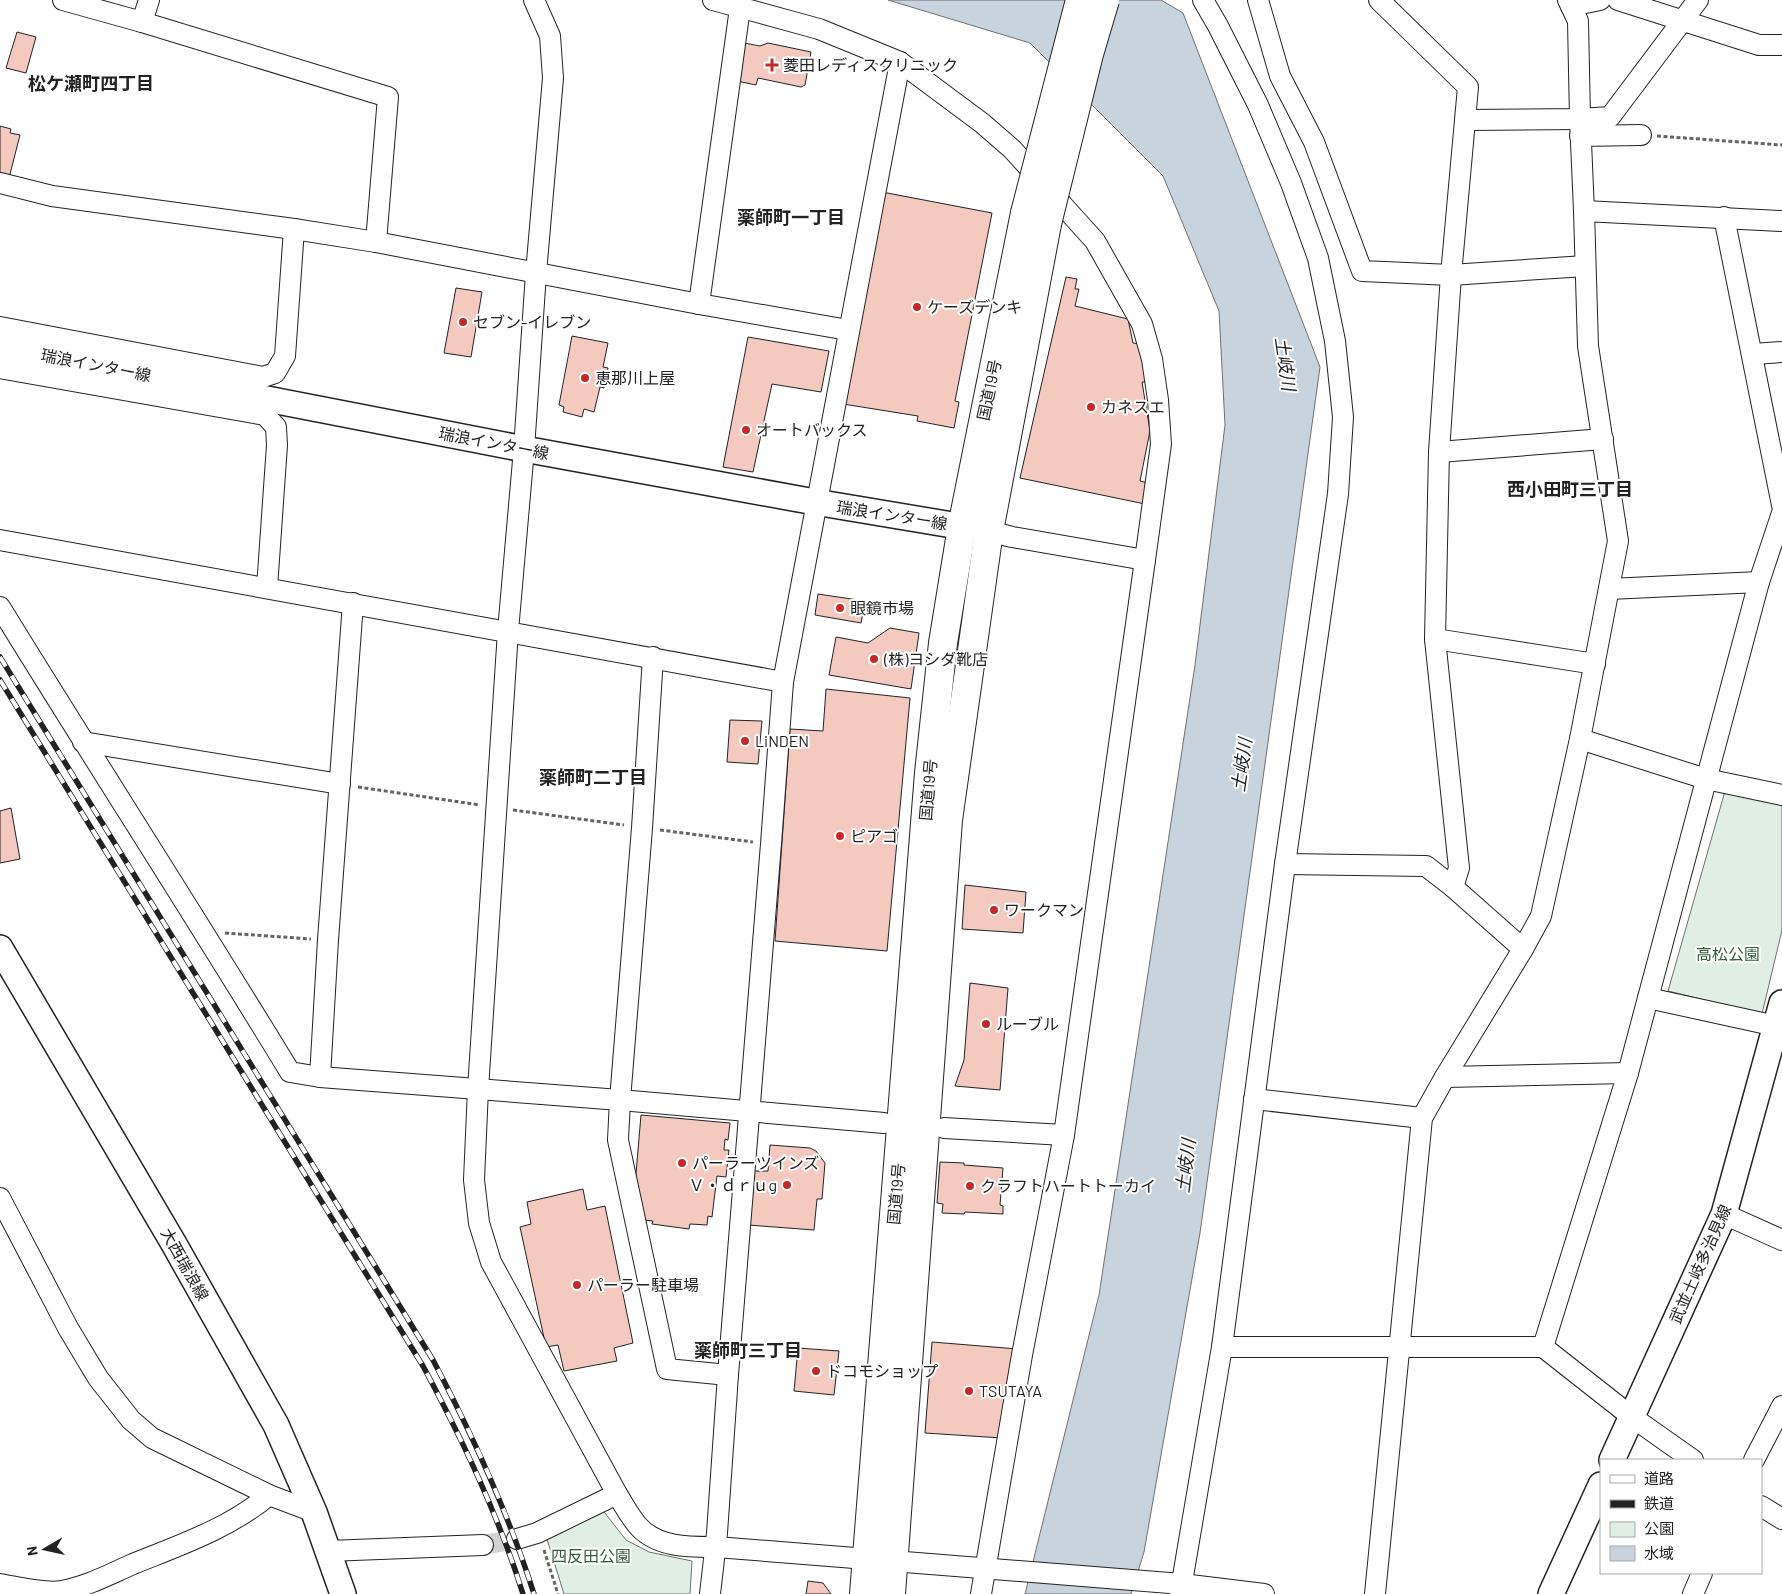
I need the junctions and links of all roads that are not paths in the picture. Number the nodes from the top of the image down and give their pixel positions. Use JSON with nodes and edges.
{"nodes":[{"id":1,"x":63,"y":0,"type":"edge"},
{"id":2,"x":149,"y":0,"type":"edge"},
{"id":3,"x":534,"y":0,"type":"edge"},
{"id":4,"x":713,"y":0,"type":"edge"},
{"id":5,"x":1080,"y":0,"type":"edge"},
{"id":6,"x":1105,"y":0,"type":"edge"},
{"id":7,"x":1203,"y":0,"type":"edge"},
{"id":8,"x":1258,"y":0,"type":"edge"},
{"id":9,"x":1600,"y":0,"type":"edge"},
{"id":10,"x":1618,"y":0,"type":"edge"},
{"id":11,"x":1698,"y":0,"type":"edge"},
{"id":12,"x":1570,"y":3,"type":"edge"},
{"id":13,"x":1390,"y":4,"type":"edge"},
{"id":14,"x":740,"y":8,"type":"junction"},
{"id":15,"x":1684,"y":20,"type":"junction"},
{"id":16,"x":142,"y":22,"type":"junction"},
{"id":17,"x":1782,"y":45,"type":"edge"},
{"id":18,"x":900,"y":62,"type":"junction"},
{"id":19,"x":1465,"y":120,"type":"junction"},
{"id":20,"x":1580,"y":128,"type":"junction"},
{"id":21,"x":1641,"y":135,"type":"road end"},
{"id":22,"x":0,"y":183,"type":"edge"},
{"id":23,"x":1584,"y":211,"type":"junction"},
{"id":24,"x":1724,"y":217,"type":"junction"},
{"id":25,"x":1036,"y":219,"type":"junction"},
{"id":26,"x":1782,"y":221,"type":"edge"},
{"id":27,"x":294,"y":228,"type":"junction"},
{"id":28,"x":376,"y":242,"type":"junction"},
{"id":29,"x":1585,"y":266,"type":"junction"},
{"id":30,"x":536,"y":272,"type":"junction"},
{"id":31,"x":1451,"y":275,"type":"junction"},
{"id":32,"x":699,"y":304,"type":"junction"},
{"id":33,"x":848,"y":330,"type":"junction"},
{"id":34,"x":1,"y":347,"type":"edge"},
{"id":35,"x":1782,"y":352,"type":"edge"},
{"id":36,"x":1753,"y":354,"type":"junction"},
{"id":37,"x":1603,"y":440,"type":"junction"},
{"id":38,"x":524,"y":449,"type":"junction"},
{"id":39,"x":1439,"y":452,"type":"junction"},
{"id":40,"x":815,"y":502,"type":"junction"},
{"id":41,"x":1782,"y":505,"type":"edge"},
{"id":42,"x":1782,"y":513,"type":"edge"},
{"id":43,"x":962,"y":527,"type":"junction"},
{"id":44,"x":989,"y":531,"type":"junction"},
{"id":45,"x":0,"y":540,"type":"edge"},
{"id":46,"x":1145,"y":560,"type":"junction"},
{"id":47,"x":1759,"y":582,"type":"junction"},
{"id":48,"x":267,"y":588,"type":"junction"},
{"id":49,"x":1609,"y":589,"type":"junction"},
{"id":50,"x":353,"y":603,"type":"junction"},
{"id":51,"x":0,"y":607,"type":"edge"},
{"id":52,"x":508,"y":631,"type":"junction"},
{"id":53,"x":1435,"y":639,"type":"junction"},
{"id":54,"x":653,"y":657,"type":"junction"},
{"id":55,"x":1595,"y":664,"type":"junction"},
{"id":56,"x":783,"y":682,"type":"junction"},
{"id":57,"x":1580,"y":739,"type":"junction"},
{"id":58,"x":83,"y":742,"type":"junction"},
{"id":59,"x":1706,"y":779,"type":"junction"},
{"id":60,"x":340,"y":784,"type":"junction"},
{"id":61,"x":1782,"y":795,"type":"edge"},
{"id":62,"x":1285,"y":864,"type":"junction"},
{"id":63,"x":1453,"y":887,"type":"junction"},
{"id":64,"x":0,"y":948,"type":"edge"},
{"id":65,"x":1524,"y":949,"type":"junction"},
{"id":66,"x":1648,"y":998,"type":"junction"},
{"id":67,"x":1778,"y":1030,"type":"edge"},
{"id":68,"x":1628,"y":1073,"type":"junction"},
{"id":69,"x":320,"y":1077,"type":"junction"},
{"id":70,"x":1445,"y":1077,"type":"junction"},
{"id":71,"x":478,"y":1090,"type":"junction"},
{"id":72,"x":1254,"y":1099,"type":"junction"},
{"id":73,"x":620,"y":1100,"type":"junction"},
{"id":74,"x":750,"y":1112,"type":"junction"},
{"id":75,"x":1422,"y":1118,"type":"junction"},
{"id":76,"x":884,"y":1123,"type":"dead end"},
{"id":77,"x":944,"y":1128,"type":"dead end"},
{"id":78,"x":1064,"y":1135,"type":"junction"},
{"id":79,"x":0,"y":1198,"type":"edge"},
{"id":80,"x":1724,"y":1214,"type":"junction"},
{"id":81,"x":1782,"y":1240,"type":"edge"},
{"id":82,"x":1222,"y":1347,"type":"junction"},
{"id":83,"x":1399,"y":1347,"type":"junction"},
{"id":84,"x":1543,"y":1347,"type":"junction"},
{"id":85,"x":728,"y":1376,"type":"junction"},
{"id":86,"x":1782,"y":1406,"type":"edge"},
{"id":87,"x":1632,"y":1417,"type":"junction"},
{"id":88,"x":1612,"y":1459,"type":"edge"},
{"id":89,"x":1692,"y":1459,"type":"edge"},
{"id":90,"x":1755,"y":1459,"type":"edge"},
{"id":91,"x":1600,"y":1487,"type":"edge"},
{"id":92,"x":617,"y":1494,"type":"junction"},
{"id":93,"x":269,"y":1495,"type":"junction"},
{"id":94,"x":1762,"y":1507,"type":"edge"},
{"id":95,"x":314,"y":1512,"type":"junction"},
{"id":96,"x":1782,"y":1519,"type":"edge"},
{"id":97,"x":517,"y":1539,"type":"tunnel mouth"},
{"id":98,"x":483,"y":1545,"type":"tunnel mouth"},
{"id":99,"x":716,"y":1547,"type":"junction"},
{"id":100,"x":328,"y":1551,"type":"junction"},
{"id":101,"x":867,"y":1559,"type":"junction"},
{"id":102,"x":894,"y":1561,"type":"junction"},
{"id":103,"x":988,"y":1568,"type":"junction"},
{"id":104,"x":1702,"y":1574,"type":"edge"},
{"id":105,"x":0,"y":1584,"type":"edge"},
{"id":106,"x":1176,"y":1587,"type":"edge"},
{"id":107,"x":94,"y":1588,"type":"edge"},
{"id":108,"x":343,"y":1594,"type":"edge"},
{"id":109,"x":710,"y":1594,"type":"edge"},
{"id":110,"x":864,"y":1594,"type":"edge"},
{"id":111,"x":891,"y":1594,"type":"edge"},
{"id":112,"x":981,"y":1594,"type":"edge"},
{"id":113,"x":1264,"y":1594,"type":"edge"},
{"id":114,"x":1375,"y":1594,"type":"edge"},
{"id":115,"x":1551,"y":1594,"type":"edge"},
{"id":116,"x":1693,"y":1594,"type":"edge"}],
"edges":[{"from":1,"to":16,"type":"street"},
{"from":2,"to":16,"type":"street"},
{"from":3,"to":30,"type":"street"},
{"from":4,"to":14,"type":"street"},
{"from":5,"to":25,"type":"highway","name":"国道19号","bridge":true},
{"from":6,"to":25,"type":"highway","name":"国道19号","bridge":true},
{"from":7,"to":62,"type":"street"},
{"from":8,"to":31,"type":"street"},
{"from":9,"to":12,"type":"street"},
{"from":10,"to":15,"type":"street"},
{"from":11,"to":15,"type":"street"},
{"from":12,"to":20,"type":"street"},
{"from":13,"to":19,"type":"street"},
{"from":14,"to":18,"type":"street"},
{"from":14,"to":32,"type":"street"},
{"from":15,"to":17,"type":"street"},
{"from":15,"to":20,"type":"street"},
{"from":16,"to":28,"type":"street"},
{"from":18,"to":33,"type":"street"},
{"from":18,"to":46,"type":"street"},
{"from":19,"to":20,"type":"street"},
{"from":19,"to":31,"type":"street"},
{"from":20,"to":21,"type":"street"},
{"from":20,"to":23,"type":"street"},
{"from":22,"to":27,"type":"street"},
{"from":23,"to":24,"type":"street"},
{"from":23,"to":29,"type":"street"},
{"from":24,"to":26,"type":"street"},
{"from":24,"to":36,"type":"street"},
{"from":25,"to":43,"type":"highway","name":"国道19号"},
{"from":25,"to":44,"type":"highway","name":"国道19号"},
{"from":27,"to":28,"type":"street"},
{"from":27,"to":34,"type":"street"},
{"from":28,"to":30,"type":"street"},
{"from":29,"to":31,"type":"street"},
{"from":29,"to":37,"type":"street"},
{"from":30,"to":32,"type":"street"},
{"from":30,"to":38,"type":"street"},
{"from":31,"to":39,"type":"street"},
{"from":32,"to":33,"type":"street"},
{"from":33,"to":40,"type":"street"},
{"from":34,"to":38,"type":"main road","name":"瑞浪インター線"},
{"from":34,"to":48,"type":"street"},
{"from":35,"to":36,"type":"street"},
{"from":36,"to":41,"type":"street"},
{"from":37,"to":39,"type":"street"},
{"from":37,"to":49,"type":"street"},
{"from":38,"to":40,"type":"main road","name":"瑞浪インター線"},
{"from":38,"to":52,"type":"street"},
{"from":39,"to":53,"type":"street"},
{"from":40,"to":43,"type":"main road","name":"瑞浪インター線"},
{"from":40,"to":56,"type":"street"},
{"from":42,"to":47,"type":"street"},
{"from":43,"to":44,"type":"main road","name":"瑞浪インター線"},
{"from":43,"to":101,"type":"highway","name":"国道19号"},
{"from":44,"to":46,"type":"street"},
{"from":44,"to":102,"type":"highway","name":"国道19号"},
{"from":45,"to":48,"type":"street"},
{"from":46,"to":78,"type":"street"},
{"from":47,"to":49,"type":"street"},
{"from":47,"to":59,"type":"street"},
{"from":48,"to":50,"type":"street"},
{"from":49,"to":55,"type":"street"},
{"from":50,"to":52,"type":"street"},
{"from":50,"to":60,"type":"street"},
{"from":51,"to":58,"type":"street"},
{"from":52,"to":54,"type":"street"},
{"from":52,"to":71,"type":"street"},
{"from":53,"to":55,"type":"street"},
{"from":53,"to":63,"type":"street"},
{"from":54,"to":56,"type":"street"},
{"from":54,"to":73,"type":"street"},
{"from":55,"to":57,"type":"street"},
{"from":56,"to":74,"type":"street"},
{"from":57,"to":59,"type":"street"},
{"from":57,"to":65,"type":"street"},
{"from":58,"to":60,"type":"street"},
{"from":58,"to":69,"type":"street"},
{"from":59,"to":61,"type":"street"},
{"from":59,"to":66,"type":"street"},
{"from":60,"to":69,"type":"street"},
{"from":62,"to":63,"type":"street"},
{"from":62,"to":72,"type":"street"},
{"from":63,"to":65,"type":"street"},
{"from":64,"to":95,"type":"main road","name":"大西瑞浪線"},
{"from":65,"to":70,"type":"street"},
{"from":66,"to":67,"type":"street"},
{"from":66,"to":68,"type":"street"},
{"from":67,"to":80,"type":"main road","name":"武並土岐多治見線"},
{"from":68,"to":70,"type":"street"},
{"from":68,"to":84,"type":"street"},
{"from":69,"to":71,"type":"street"},
{"from":70,"to":75,"type":"street"},
{"from":71,"to":73,"type":"street"},
{"from":71,"to":92,"type":"street"},
{"from":72,"to":75,"type":"street"},
{"from":72,"to":82,"type":"street"},
{"from":73,"to":74,"type":"street"},
{"from":73,"to":85,"type":"street"},
{"from":74,"to":76,"type":"street"},
{"from":74,"to":85,"type":"street"},
{"from":75,"to":83,"type":"street"},
{"from":77,"to":78,"type":"street"},
{"from":78,"to":103,"type":"street"},
{"from":79,"to":93,"type":"street"},
{"from":80,"to":81,"type":"street"},
{"from":80,"to":87,"type":"main road","name":"武並土岐多治見線"},
{"from":82,"to":83,"type":"street"},
{"from":82,"to":106,"type":"street"},
{"from":83,"to":84,"type":"street"},
{"from":83,"to":114,"type":"street"},
{"from":84,"to":87,"type":"street"},
{"from":85,"to":99,"type":"street"},
{"from":86,"to":90,"type":"street"},
{"from":87,"to":88,"type":"main road","name":"武並土岐多治見線"},
{"from":87,"to":89,"type":"street"},
{"from":91,"to":115,"type":"main road"},
{"from":92,"to":97,"type":"street"},
{"from":92,"to":99,"type":"street"},
{"from":93,"to":95,"type":"street"},
{"from":93,"to":107,"type":"street"},
{"from":94,"to":96,"type":"street"},
{"from":95,"to":100,"type":"main road","name":"大西瑞浪線"},
{"from":98,"to":100,"type":"street"},
{"from":99,"to":101,"type":"street"},
{"from":99,"to":109,"type":"street"},
{"from":100,"to":108,"type":"main road","name":"大西瑞浪線"},
{"from":101,"to":102,"type":"street"},
{"from":101,"to":110,"type":"highway","name":"国道19号"},
{"from":102,"to":103,"type":"street"},
{"from":102,"to":111,"type":"highway","name":"国道19号"},
{"from":103,"to":106,"type":"street"},
{"from":103,"to":112,"type":"street"},
{"from":104,"to":116,"type":"street"},
{"from":105,"to":107,"type":"street"},
{"from":106,"to":113,"type":"street"}]}
